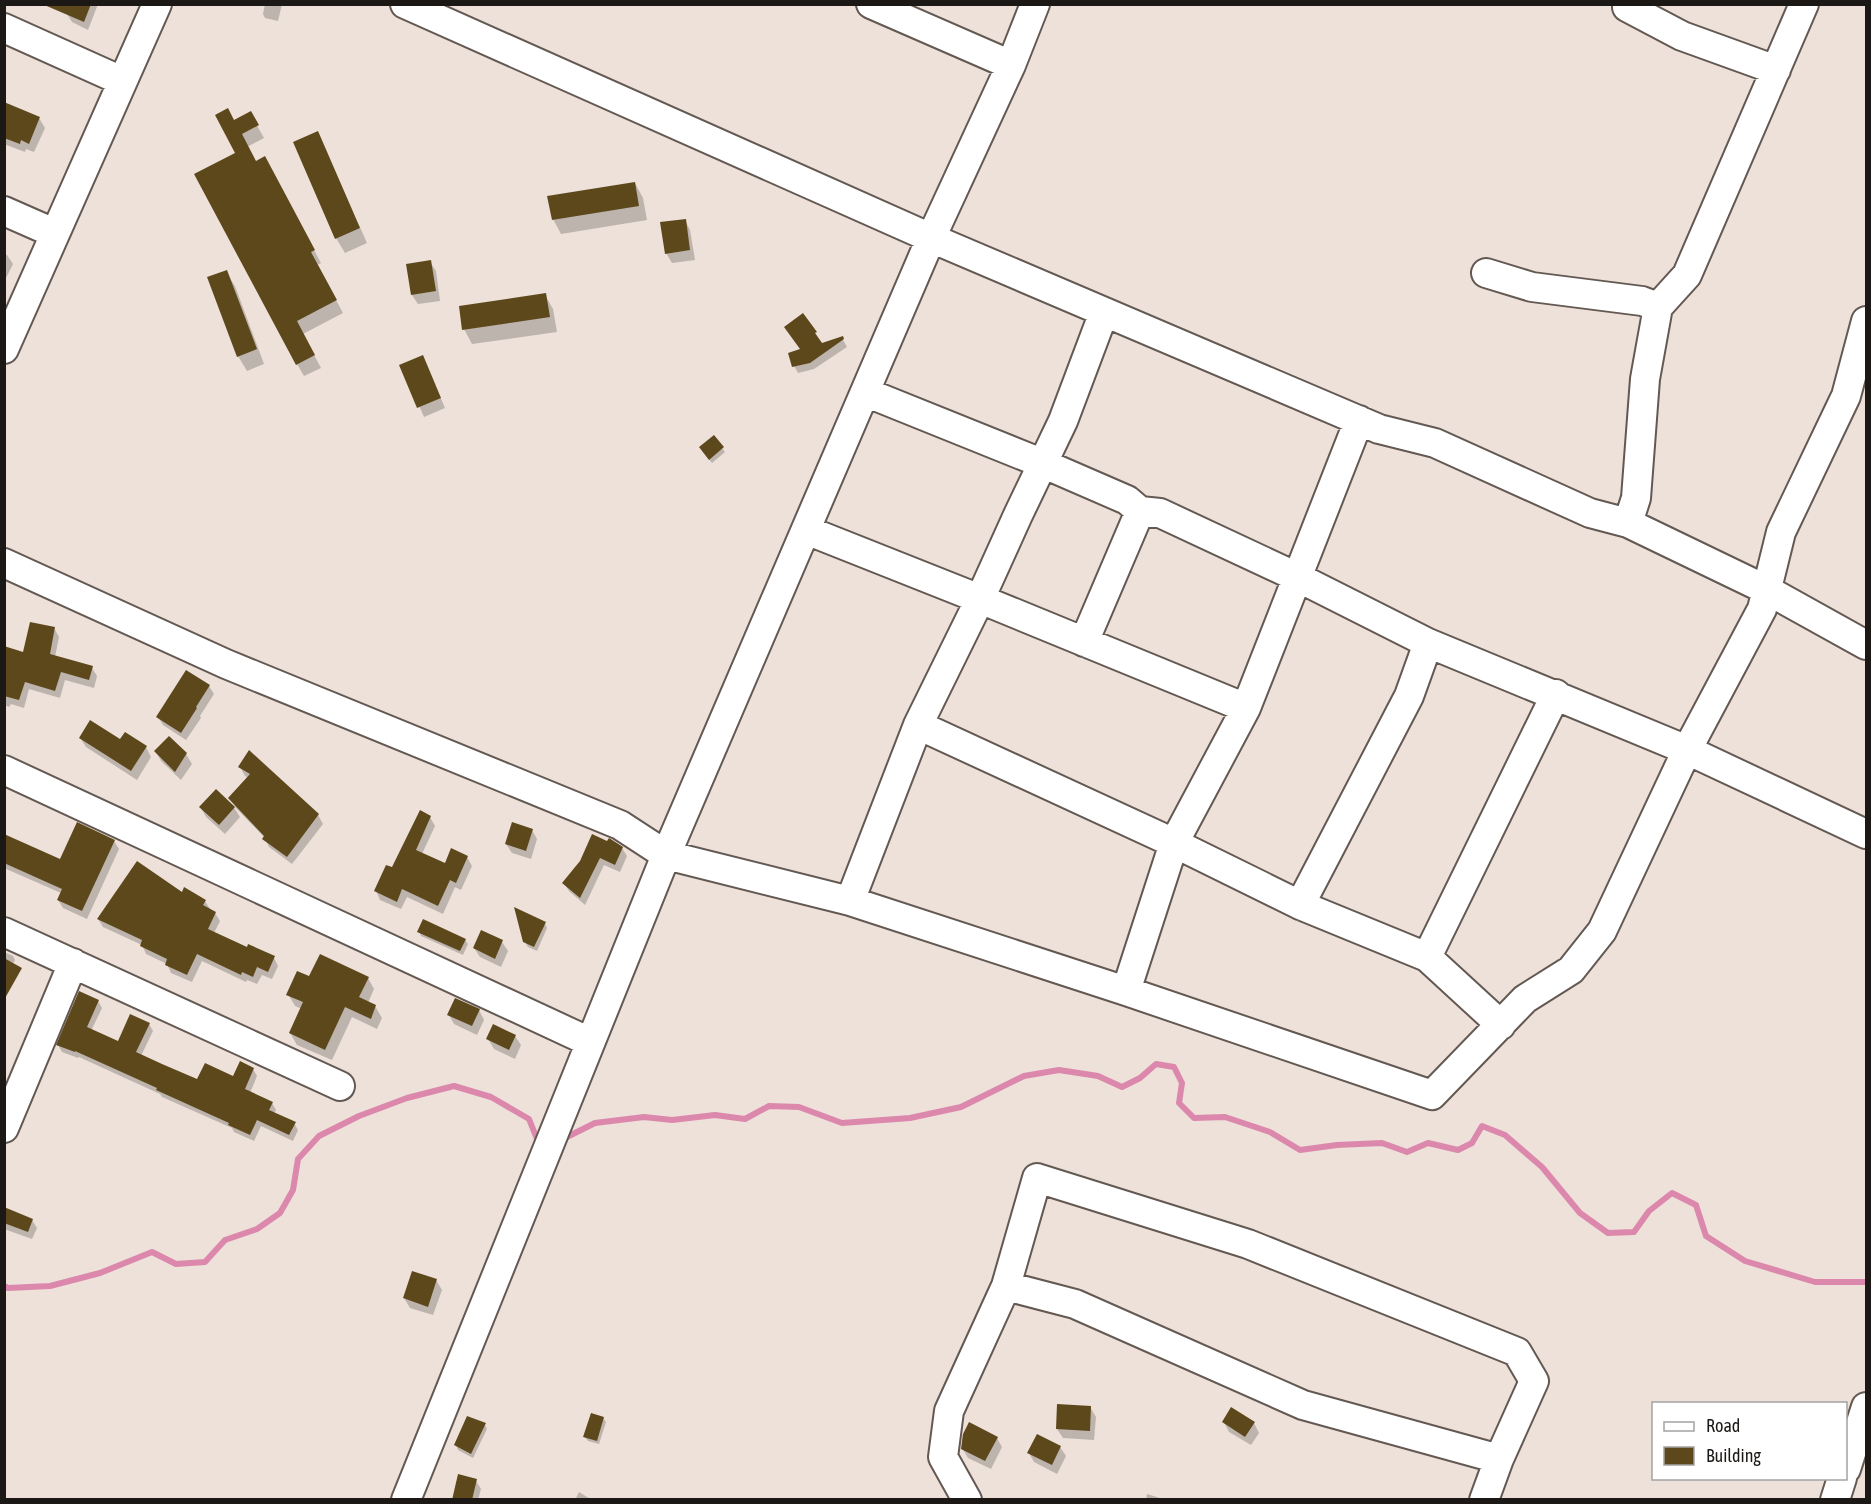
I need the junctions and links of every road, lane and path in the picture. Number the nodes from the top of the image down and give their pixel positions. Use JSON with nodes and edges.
{"nodes":[{"id":1,"x":157,"y":4,"type":"edge"},
{"id":2,"x":405,"y":4,"type":"edge"},
{"id":3,"x":871,"y":4,"type":"edge"},
{"id":4,"x":1035,"y":4,"type":"edge"},
{"id":5,"x":1628,"y":4,"type":"edge"},
{"id":6,"x":1804,"y":4,"type":"edge"},
{"id":7,"x":4,"y":28,"type":"edge"},
{"id":8,"x":1011,"y":65,"type":"junction"},
{"id":9,"x":1776,"y":70,"type":"junction"},
{"id":10,"x":122,"y":81,"type":"junction"},
{"id":11,"x":4,"y":211,"type":"edge"},
{"id":12,"x":54,"y":233,"type":"junction"},
{"id":13,"x":931,"y":238,"type":"junction"},
{"id":14,"x":1486,"y":273,"type":"dead end"},
{"id":15,"x":1658,"y":307,"type":"junction"},
{"id":16,"x":1104,"y":312,"type":"junction"},
{"id":17,"x":1866,"y":321,"type":"edge"},
{"id":18,"x":4,"y":349,"type":"edge"},
{"id":19,"x":865,"y":392,"type":"junction"},
{"id":20,"x":1359,"y":420,"type":"junction"},
{"id":21,"x":1044,"y":464,"type":"junction"},
{"id":22,"x":1140,"y":511,"type":"junction"},
{"id":23,"x":1628,"y":523,"type":"junction"},
{"id":24,"x":806,"y":530,"type":"junction"},
{"id":25,"x":4,"y":563,"type":"edge"},
{"id":26,"x":1297,"y":577,"type":"junction"},
{"id":27,"x":1767,"y":590,"type":"junction"},
{"id":28,"x":980,"y":599,"type":"junction"},
{"id":29,"x":1084,"y":642,"type":"junction"},
{"id":30,"x":1428,"y":643,"type":"junction"},
{"id":31,"x":1866,"y":645,"type":"edge"},
{"id":32,"x":1556,"y":694,"type":"junction"},
{"id":33,"x":1246,"y":708,"type":"junction"},
{"id":34,"x":918,"y":725,"type":"junction"},
{"id":35,"x":1687,"y":750,"type":"junction"},
{"id":36,"x":4,"y":770,"type":"edge"},
{"id":37,"x":1866,"y":834,"type":"edge"},
{"id":38,"x":1174,"y":843,"type":"junction"},
{"id":39,"x":666,"y":855,"type":"junction"},
{"id":40,"x":850,"y":901,"type":"junction"},
{"id":41,"x":1300,"y":905,"type":"junction"},
{"id":42,"x":4,"y":932,"type":"edge"},
{"id":43,"x":1427,"y":957,"type":"junction"},
{"id":44,"x":73,"y":963,"type":"junction"},
{"id":45,"x":1126,"y":991,"type":"junction"},
{"id":46,"x":1501,"y":1025,"type":"junction"},
{"id":47,"x":590,"y":1042,"type":"junction"},
{"id":48,"x":340,"y":1086,"type":"dead end"},
{"id":49,"x":4,"y":1128,"type":"edge"},
{"id":50,"x":1006,"y":1286,"type":"junction"},
{"id":51,"x":1866,"y":1407,"type":"edge"},
{"id":52,"x":1499,"y":1459,"type":"junction"},
{"id":53,"x":1847,"y":1463,"type":"edge"},
{"id":54,"x":1842,"y":1480,"type":"edge"},
{"id":55,"x":405,"y":1500,"type":"edge"},
{"id":56,"x":967,"y":1500,"type":"edge"},
{"id":57,"x":1484,"y":1500,"type":"edge"},
{"id":58,"x":1835,"y":1500,"type":"edge"}],
"edges":[{"from":1,"to":10,"type":"street"},
{"from":2,"to":13,"type":"street"},
{"from":3,"to":8,"type":"street"},
{"from":4,"to":8,"type":"street"},
{"from":5,"to":9,"type":"street"},
{"from":6,"to":9,"type":"street"},
{"from":7,"to":10,"type":"street"},
{"from":8,"to":13,"type":"street"},
{"from":9,"to":15,"type":"street"},
{"from":10,"to":12,"type":"street"},
{"from":11,"to":12,"type":"street"},
{"from":12,"to":18,"type":"street"},
{"from":13,"to":16,"type":"street"},
{"from":13,"to":19,"type":"street"},
{"from":14,"to":15,"type":"street"},
{"from":15,"to":23,"type":"street"},
{"from":16,"to":20,"type":"street"},
{"from":16,"to":21,"type":"street"},
{"from":17,"to":27,"type":"street"},
{"from":19,"to":21,"type":"street"},
{"from":19,"to":24,"type":"street"},
{"from":20,"to":23,"type":"street"},
{"from":20,"to":26,"type":"street"},
{"from":21,"to":22,"type":"street"},
{"from":21,"to":28,"type":"street"},
{"from":22,"to":26,"type":"street"},
{"from":22,"to":29,"type":"street"},
{"from":23,"to":27,"type":"street"},
{"from":24,"to":28,"type":"street"},
{"from":24,"to":39,"type":"street"},
{"from":25,"to":39,"type":"street"},
{"from":26,"to":30,"type":"street"},
{"from":26,"to":33,"type":"street"},
{"from":27,"to":31,"type":"street"},
{"from":27,"to":35,"type":"street"},
{"from":28,"to":29,"type":"street"},
{"from":28,"to":34,"type":"street"},
{"from":29,"to":33,"type":"street"},
{"from":30,"to":32,"type":"street"},
{"from":30,"to":41,"type":"street"},
{"from":32,"to":35,"type":"street"},
{"from":32,"to":43,"type":"street"},
{"from":33,"to":38,"type":"street"},
{"from":34,"to":38,"type":"street"},
{"from":34,"to":40,"type":"street"},
{"from":35,"to":37,"type":"street"},
{"from":35,"to":46,"type":"street"},
{"from":36,"to":47,"type":"street"},
{"from":38,"to":41,"type":"street"},
{"from":38,"to":45,"type":"street"},
{"from":39,"to":40,"type":"street"},
{"from":39,"to":47,"type":"street"},
{"from":40,"to":45,"type":"street"},
{"from":41,"to":43,"type":"street"},
{"from":42,"to":44,"type":"street"},
{"from":43,"to":46,"type":"street"},
{"from":44,"to":48,"type":"street"},
{"from":44,"to":49,"type":"street"},
{"from":45,"to":46,"type":"street"},
{"from":47,"to":55,"type":"street"},
{"from":50,"to":52,"type":"street"},
{"from":50,"to":52,"type":"street"},
{"from":50,"to":56,"type":"street"},
{"from":51,"to":53,"type":"street"},
{"from":52,"to":57,"type":"street"},
{"from":54,"to":58,"type":"street"}]}
